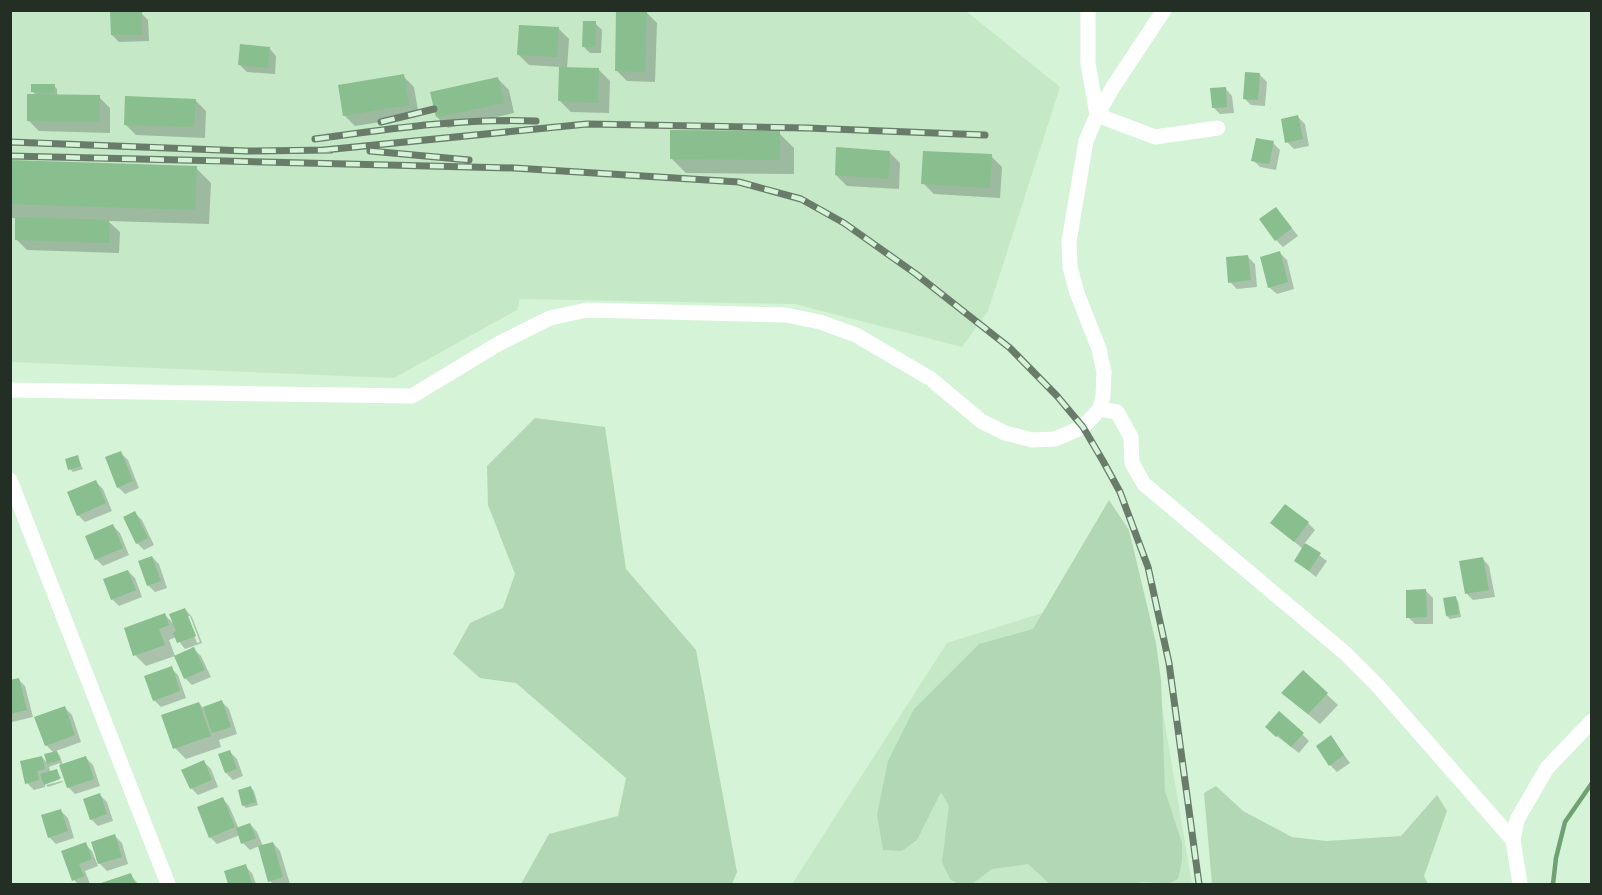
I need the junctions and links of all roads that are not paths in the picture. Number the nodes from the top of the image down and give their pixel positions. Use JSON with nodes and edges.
{"nodes":[{"id":1,"x":1088,"y":10,"type":"edge"},
{"id":2,"x":1164,"y":10,"type":"edge"},
{"id":3,"x":1097,"y":115,"type":"junction"},
{"id":4,"x":1218,"y":128,"type":"dead end"},
{"id":5,"x":11,"y":390,"type":"edge"},
{"id":6,"x":1100,"y":409,"type":"junction"},
{"id":7,"x":10,"y":480,"type":"edge"},
{"id":8,"x":1592,"y":721,"type":"edge"},
{"id":9,"x":1513,"y":840,"type":"junction"},
{"id":10,"x":168,"y":885,"type":"edge"},
{"id":11,"x":1520,"y":885,"type":"edge"}],
"edges":[{"from":1,"to":3,"type":"street"},
{"from":2,"to":3,"type":"street"},
{"from":3,"to":4,"type":"street"},
{"from":3,"to":6,"type":"street"},
{"from":5,"to":6,"type":"street"},
{"from":6,"to":9,"type":"street"},
{"from":7,"to":10,"type":"street"},
{"from":8,"to":9,"type":"street"},
{"from":9,"to":11,"type":"street"}]}
